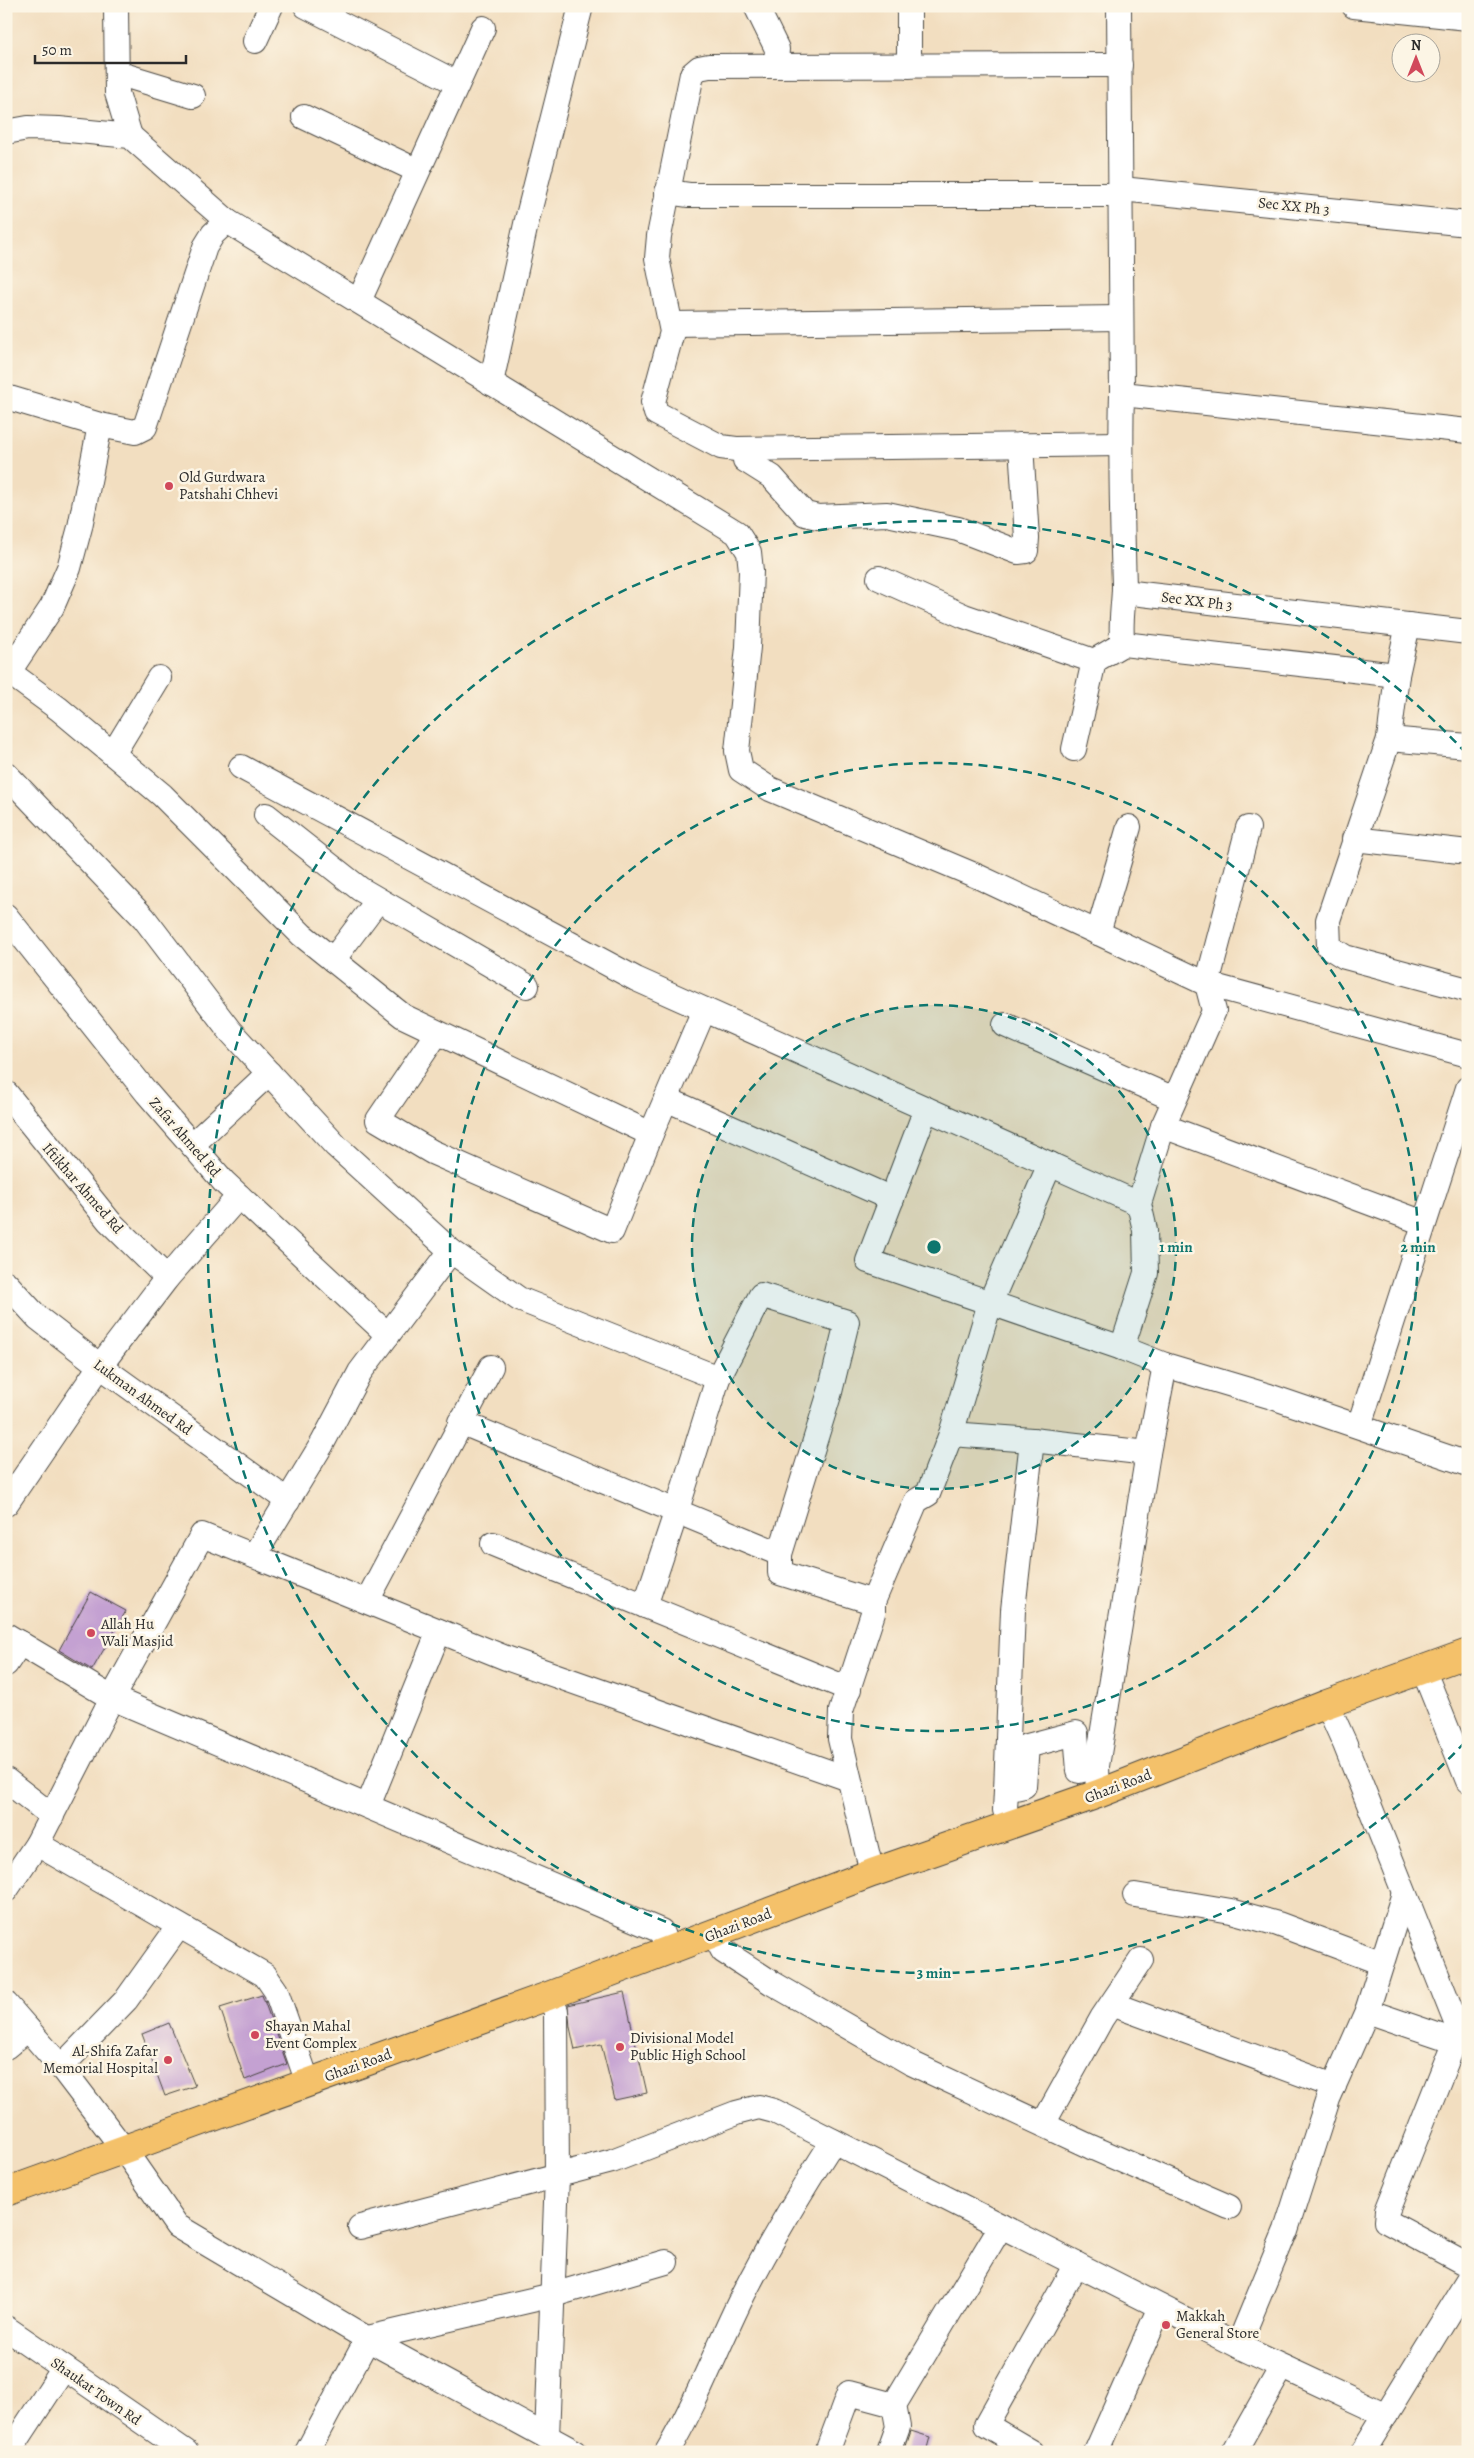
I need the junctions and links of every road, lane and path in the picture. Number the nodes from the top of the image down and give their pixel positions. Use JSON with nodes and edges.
{"nodes":[{"id":1,"x":116,"y":6,"type":"edge"},
{"id":2,"x":270,"y":6,"type":"edge"},
{"id":3,"x":306,"y":6,"type":"edge"},
{"id":4,"x":581,"y":6,"type":"edge"},
{"id":5,"x":756,"y":6,"type":"edge"},
{"id":6,"x":909,"y":6,"type":"edge"},
{"id":7,"x":1119,"y":6,"type":"edge"},
{"id":8,"x":1354,"y":6,"type":"edge"},
{"id":9,"x":1468,"y":18,"type":"edge"},
{"id":10,"x":483,"y":28,"type":"dead end"},
{"id":11,"x":255,"y":41,"type":"dead end"},
{"id":12,"x":776,"y":64,"type":"junction"},
{"id":13,"x":1120,"y":65,"type":"junction"},
{"id":14,"x":909,"y":66,"type":"junction"},
{"id":15,"x":117,"y":73,"type":"junction"},
{"id":16,"x":457,"y":83,"type":"junction"},
{"id":17,"x":193,"y":96,"type":"dead end"},
{"id":18,"x":304,"y":117,"type":"dead end"},
{"id":19,"x":6,"y":132,"type":"edge"},
{"id":20,"x":130,"y":136,"type":"junction"},
{"id":21,"x":416,"y":170,"type":"junction"},
{"id":22,"x":667,"y":192,"type":"junction"},
{"id":23,"x":1121,"y":192,"type":"junction"},
{"id":24,"x":227,"y":221,"type":"junction"},
{"id":25,"x":1468,"y":224,"type":"edge"},
{"id":26,"x":359,"y":301,"type":"junction"},
{"id":27,"x":1120,"y":318,"type":"junction"},
{"id":28,"x":671,"y":324,"type":"junction"},
{"id":29,"x":491,"y":382,"type":"junction"},
{"id":30,"x":1122,"y":394,"type":"junction"},
{"id":31,"x":6,"y":397,"type":"edge"},
{"id":32,"x":100,"y":425,"type":"junction"},
{"id":33,"x":1468,"y":431,"type":"edge"},
{"id":34,"x":1120,"y":444,"type":"junction"},
{"id":35,"x":1021,"y":445,"type":"junction"},
{"id":36,"x":744,"y":449,"type":"junction"},
{"id":37,"x":879,"y":578,"type":"dead end"},
{"id":38,"x":1124,"y":592,"type":"junction"},
{"id":39,"x":1408,"y":625,"type":"junction"},
{"id":40,"x":1468,"y":632,"type":"edge"},
{"id":41,"x":1123,"y":644,"type":"junction"},
{"id":42,"x":1094,"y":661,"type":"junction"},
{"id":43,"x":8,"y":675,"type":"edge"},
{"id":44,"x":1397,"y":675,"type":"junction"},
{"id":45,"x":159,"y":678,"type":"dead end"},
{"id":46,"x":1389,"y":739,"type":"junction"},
{"id":47,"x":1468,"y":746,"type":"edge"},
{"id":48,"x":1074,"y":749,"type":"dead end"},
{"id":49,"x":113,"y":754,"type":"junction"},
{"id":50,"x":242,"y":767,"type":"dead end"},
{"id":51,"x":6,"y":774,"type":"edge"},
{"id":52,"x":266,"y":815,"type":"dead end"},
{"id":53,"x":1129,"y":827,"type":"dead end"},
{"id":54,"x":1248,"y":828,"type":"dead end"},
{"id":55,"x":1354,"y":839,"type":"junction"},
{"id":56,"x":1468,"y":852,"type":"edge"},
{"id":57,"x":378,"y":900,"type":"junction"},
{"id":58,"x":6,"y":916,"type":"edge"},
{"id":59,"x":1098,"y":933,"type":"junction"},
{"id":60,"x":332,"y":960,"type":"junction"},
{"id":61,"x":1207,"y":984,"type":"junction"},
{"id":62,"x":527,"y":986,"type":"dead end"},
{"id":63,"x":1468,"y":990,"type":"edge"},
{"id":64,"x":704,"y":1010,"type":"junction"},
{"id":65,"x":1006,"y":1025,"type":"dead end"},
{"id":66,"x":437,"y":1033,"type":"junction"},
{"id":67,"x":1468,"y":1055,"type":"edge"},
{"id":68,"x":269,"y":1073,"type":"junction"},
{"id":69,"x":1468,"y":1088,"type":"edge"},
{"id":70,"x":6,"y":1093,"type":"edge"},
{"id":71,"x":666,"y":1099,"type":"junction"},
{"id":72,"x":1174,"y":1099,"type":"junction"},
{"id":73,"x":926,"y":1109,"type":"junction"},
{"id":74,"x":1163,"y":1126,"type":"junction"},
{"id":75,"x":651,"y":1134,"type":"junction"},
{"id":76,"x":192,"y":1145,"type":"junction"},
{"id":77,"x":1050,"y":1164,"type":"junction"},
{"id":78,"x":239,"y":1196,"type":"junction"},
{"id":79,"x":892,"y":1199,"type":"junction"},
{"id":80,"x":1139,"y":1204,"type":"junction"},
{"id":81,"x":1424,"y":1223,"type":"junction"},
{"id":82,"x":451,"y":1251,"type":"junction"},
{"id":83,"x":167,"y":1278,"type":"junction"},
{"id":84,"x":6,"y":1283,"type":"edge"},
{"id":85,"x":990,"y":1303,"type":"junction"},
{"id":86,"x":388,"y":1335,"type":"junction"},
{"id":87,"x":1122,"y":1348,"type":"junction"},
{"id":88,"x":1165,"y":1365,"type":"junction"},
{"id":89,"x":100,"y":1366,"type":"junction"},
{"id":90,"x":491,"y":1367,"type":"dead end"},
{"id":91,"x":718,"y":1378,"type":"junction"},
{"id":92,"x":460,"y":1422,"type":"junction"},
{"id":93,"x":1359,"y":1426,"type":"junction"},
{"id":94,"x":951,"y":1434,"type":"junction"},
{"id":95,"x":1032,"y":1440,"type":"junction"},
{"id":96,"x":1148,"y":1453,"type":"junction"},
{"id":97,"x":1468,"y":1464,"type":"edge"},
{"id":98,"x":288,"y":1502,"type":"junction"},
{"id":99,"x":6,"y":1504,"type":"edge"},
{"id":100,"x":676,"y":1513,"type":"junction"},
{"id":101,"x":493,"y":1544,"type":"dead end"},
{"id":102,"x":780,"y":1554,"type":"junction"},
{"id":103,"x":254,"y":1556,"type":"junction"},
{"id":104,"x":367,"y":1601,"type":"junction"},
{"id":105,"x":873,"y":1602,"type":"junction"},
{"id":106,"x":645,"y":1606,"type":"junction"},
{"id":107,"x":439,"y":1631,"type":"junction"},
{"id":108,"x":13,"y":1639,"type":"edge"},
{"id":109,"x":1468,"y":1653,"type":"edge"},
{"id":110,"x":6,"y":1664,"type":"edge"},
{"id":111,"x":1423,"y":1669,"type":"junction"},
{"id":112,"x":849,"y":1689,"type":"junction"},
{"id":113,"x":112,"y":1698,"type":"junction"},
{"id":114,"x":1327,"y":1704,"type":"junction"},
{"id":115,"x":1097,"y":1766,"type":"junction"},
{"id":116,"x":849,"y":1779,"type":"junction"},
{"id":117,"x":6,"y":1780,"type":"edge"},
{"id":118,"x":1468,"y":1781,"type":"edge"},
{"id":119,"x":1006,"y":1790,"type":"junction"},
{"id":120,"x":1098,"y":1794,"type":"junction"},
{"id":121,"x":368,"y":1806,"type":"junction"},
{"id":122,"x":52,"y":1816,"type":"junction"},
{"id":123,"x":1009,"y":1825,"type":"junction"},
{"id":124,"x":37,"y":1844,"type":"junction"},
{"id":125,"x":872,"y":1873,"type":"junction"},
{"id":126,"x":6,"y":1890,"type":"edge"},
{"id":127,"x":1404,"y":1893,"type":"junction"},
{"id":128,"x":1135,"y":1895,"type":"dead end"},
{"id":129,"x":179,"y":1926,"type":"junction"},
{"id":130,"x":714,"y":1934,"type":"junction"},
{"id":131,"x":668,"y":1951,"type":"junction"},
{"id":132,"x":1141,"y":1960,"type":"dead end"},
{"id":133,"x":1382,"y":1963,"type":"junction"},
{"id":134,"x":548,"y":1996,"type":"junction"},
{"id":135,"x":6,"y":2004,"type":"edge"},
{"id":136,"x":1112,"y":2004,"type":"junction"},
{"id":137,"x":1367,"y":2011,"type":"junction"},
{"id":138,"x":28,"y":2029,"type":"junction"},
{"id":139,"x":1460,"y":2032,"type":"edge"},
{"id":140,"x":6,"y":2047,"type":"edge"},
{"id":141,"x":61,"y":2067,"type":"junction"},
{"id":142,"x":308,"y":2083,"type":"junction"},
{"id":143,"x":1334,"y":2086,"type":"junction"},
{"id":144,"x":1043,"y":2124,"type":"junction"},
{"id":145,"x":833,"y":2141,"type":"junction"},
{"id":146,"x":125,"y":2151,"type":"junction"},
{"id":147,"x":557,"y":2176,"type":"junction"},
{"id":148,"x":6,"y":2192,"type":"edge"},
{"id":149,"x":1229,"y":2207,"type":"dead end"},
{"id":150,"x":1001,"y":2226,"type":"junction"},
{"id":151,"x":360,"y":2227,"type":"dead end"},
{"id":152,"x":666,"y":2262,"type":"dead end"},
{"id":153,"x":1076,"y":2264,"type":"junction"},
{"id":154,"x":1468,"y":2265,"type":"edge"},
{"id":155,"x":1468,"y":2281,"type":"edge"},
{"id":156,"x":553,"y":2295,"type":"junction"},
{"id":157,"x":1160,"y":2307,"type":"junction"},
{"id":158,"x":6,"y":2328,"type":"edge"},
{"id":159,"x":368,"y":2338,"type":"junction"},
{"id":160,"x":1238,"y":2346,"type":"junction"},
{"id":161,"x":1282,"y":2367,"type":"junction"},
{"id":162,"x":64,"y":2368,"type":"junction"},
{"id":163,"x":894,"y":2405,"type":"junction"},
{"id":164,"x":1386,"y":2414,"type":"junction"},
{"id":165,"x":548,"y":2437,"type":"junction"},
{"id":166,"x":1371,"y":2450,"type":"edge"},
{"id":167,"x":9,"y":2452,"type":"edge"},
{"id":168,"x":186,"y":2452,"type":"edge"},
{"id":169,"x":307,"y":2452,"type":"edge"},
{"id":170,"x":575,"y":2452,"type":"edge"},
{"id":171,"x":667,"y":2452,"type":"edge"},
{"id":172,"x":827,"y":2452,"type":"edge"},
{"id":173,"x":889,"y":2452,"type":"edge"},
{"id":174,"x":1032,"y":2452,"type":"edge"},
{"id":175,"x":1096,"y":2452,"type":"edge"},
{"id":176,"x":1234,"y":2452,"type":"edge"}],
"edges":[{"from":1,"to":15,"type":"street"},
{"from":2,"to":11,"type":"street"},
{"from":3,"to":16,"type":"street"},
{"from":4,"to":29,"type":"street"},
{"from":5,"to":12,"type":"street"},
{"from":6,"to":14,"type":"street"},
{"from":7,"to":13,"type":"street"},
{"from":8,"to":9,"type":"street"},
{"from":10,"to":16,"type":"street"},
{"from":12,"to":14,"type":"street"},
{"from":12,"to":22,"type":"street"},
{"from":13,"to":14,"type":"street"},
{"from":13,"to":23,"type":"street"},
{"from":15,"to":17,"type":"street"},
{"from":15,"to":20,"type":"street"},
{"from":16,"to":21,"type":"street"},
{"from":18,"to":21,"type":"street"},
{"from":19,"to":20,"type":"street"},
{"from":20,"to":24,"type":"street"},
{"from":21,"to":26,"type":"street"},
{"from":22,"to":23,"type":"street","name":"Sec XX Ph 3"},
{"from":22,"to":28,"type":"street"},
{"from":23,"to":25,"type":"street","name":"Sec XX Ph 3"},
{"from":23,"to":27,"type":"street"},
{"from":24,"to":26,"type":"street"},
{"from":24,"to":32,"type":"street"},
{"from":26,"to":29,"type":"street"},
{"from":27,"to":28,"type":"street"},
{"from":27,"to":30,"type":"street"},
{"from":28,"to":36,"type":"street"},
{"from":29,"to":59,"type":"street"},
{"from":30,"to":33,"type":"street"},
{"from":30,"to":34,"type":"street"},
{"from":31,"to":32,"type":"street"},
{"from":32,"to":43,"type":"street"},
{"from":34,"to":35,"type":"street"},
{"from":34,"to":38,"type":"street"},
{"from":35,"to":36,"type":"street"},
{"from":35,"to":36,"type":"street"},
{"from":37,"to":42,"type":"street"},
{"from":38,"to":39,"type":"street","name":"Sec XX Ph 3"},
{"from":38,"to":41,"type":"street"},
{"from":39,"to":40,"type":"street","name":"Sec XX Ph 3"},
{"from":39,"to":44,"type":"street"},
{"from":41,"to":42,"type":"street"},
{"from":41,"to":44,"type":"street"},
{"from":42,"to":48,"type":"street"},
{"from":43,"to":49,"type":"street"},
{"from":44,"to":46,"type":"street"},
{"from":45,"to":49,"type":"street"},
{"from":46,"to":47,"type":"street"},
{"from":46,"to":55,"type":"street"},
{"from":49,"to":60,"type":"street"},
{"from":50,"to":64,"type":"street"},
{"from":51,"to":68,"type":"street"},
{"from":52,"to":57,"type":"street"},
{"from":53,"to":59,"type":"street"},
{"from":54,"to":61,"type":"street"},
{"from":55,"to":56,"type":"street"},
{"from":55,"to":63,"type":"street"},
{"from":57,"to":60,"type":"street"},
{"from":57,"to":62,"type":"street"},
{"from":58,"to":76,"type":"street","name":"Zafar Ahmed Rd"},
{"from":59,"to":61,"type":"street"},
{"from":60,"to":66,"type":"street"},
{"from":61,"to":67,"type":"street"},
{"from":61,"to":72,"type":"street"},
{"from":64,"to":71,"type":"street"},
{"from":64,"to":73,"type":"street"},
{"from":65,"to":72,"type":"street"},
{"from":66,"to":75,"type":"street"},
{"from":66,"to":75,"type":"street"},
{"from":68,"to":76,"type":"street"},
{"from":68,"to":82,"type":"street"},
{"from":69,"to":81,"type":"street"},
{"from":70,"to":83,"type":"street","name":"Iftikhar Ahmed Rd"},
{"from":71,"to":75,"type":"street"},
{"from":71,"to":79,"type":"street"},
{"from":72,"to":74,"type":"street"},
{"from":73,"to":77,"type":"street"},
{"from":73,"to":79,"type":"street"},
{"from":74,"to":80,"type":"street"},
{"from":74,"to":81,"type":"street"},
{"from":76,"to":78,"type":"street","name":"Zafar Ahmed Rd"},
{"from":77,"to":80,"type":"street"},
{"from":77,"to":85,"type":"street"},
{"from":78,"to":83,"type":"street"},
{"from":78,"to":86,"type":"street","name":"Zafar Ahmed Rd"},
{"from":79,"to":85,"type":"street"},
{"from":80,"to":87,"type":"street"},
{"from":81,"to":93,"type":"street"},
{"from":82,"to":86,"type":"street"},
{"from":82,"to":91,"type":"street"},
{"from":83,"to":89,"type":"street"},
{"from":84,"to":89,"type":"street","name":"Lukman Ahmed Rd"},
{"from":85,"to":87,"type":"street"},
{"from":85,"to":94,"type":"street"},
{"from":86,"to":98,"type":"street"},
{"from":87,"to":88,"type":"street"},
{"from":88,"to":93,"type":"street"},
{"from":88,"to":96,"type":"street"},
{"from":89,"to":98,"type":"street","name":"Lukman Ahmed Rd"},
{"from":89,"to":99,"type":"street"},
{"from":90,"to":92,"type":"street"},
{"from":91,"to":100,"type":"street"},
{"from":91,"to":102,"type":"street"},
{"from":92,"to":100,"type":"street"},
{"from":92,"to":104,"type":"street"},
{"from":93,"to":97,"type":"street"},
{"from":94,"to":95,"type":"street"},
{"from":94,"to":105,"type":"street"},
{"from":95,"to":96,"type":"street"},
{"from":95,"to":119,"type":"street"},
{"from":96,"to":115,"type":"street"},
{"from":98,"to":103,"type":"street"},
{"from":100,"to":102,"type":"street"},
{"from":100,"to":106,"type":"street"},
{"from":101,"to":106,"type":"street"},
{"from":102,"to":105,"type":"street"},
{"from":103,"to":104,"type":"street"},
{"from":103,"to":113,"type":"street"},
{"from":104,"to":107,"type":"street"},
{"from":105,"to":112,"type":"street"},
{"from":106,"to":112,"type":"street"},
{"from":107,"to":116,"type":"street"},
{"from":107,"to":121,"type":"street"},
{"from":108,"to":110,"type":"street"},
{"from":108,"to":113,"type":"street"},
{"from":109,"to":111,"type":"main road","name":"Ghazi Road"},
{"from":111,"to":114,"type":"main road","name":"Ghazi Road"},
{"from":111,"to":118,"type":"street"},
{"from":112,"to":116,"type":"street"},
{"from":113,"to":121,"type":"street"},
{"from":113,"to":122,"type":"street"},
{"from":114,"to":120,"type":"main road","name":"Ghazi Road"},
{"from":114,"to":127,"type":"street"},
{"from":115,"to":119,"type":"street"},
{"from":115,"to":120,"type":"street"},
{"from":116,"to":125,"type":"street"},
{"from":117,"to":122,"type":"street"},
{"from":119,"to":123,"type":"street"},
{"from":120,"to":123,"type":"main road","name":"Ghazi Road"},
{"from":121,"to":131,"type":"street"},
{"from":122,"to":124,"type":"street"},
{"from":123,"to":125,"type":"main road","name":"Ghazi Road"},
{"from":124,"to":126,"type":"street"},
{"from":124,"to":129,"type":"street"},
{"from":125,"to":130,"type":"main road","name":"Ghazi Road"},
{"from":127,"to":133,"type":"street"},
{"from":127,"to":139,"type":"street"},
{"from":128,"to":133,"type":"street"},
{"from":129,"to":141,"type":"street"},
{"from":129,"to":142,"type":"street"},
{"from":130,"to":131,"type":"main road","name":"Ghazi Road"},
{"from":130,"to":144,"type":"street"},
{"from":131,"to":134,"type":"main road","name":"Ghazi Road"},
{"from":132,"to":136,"type":"street"},
{"from":133,"to":137,"type":"street"},
{"from":134,"to":142,"type":"main road","name":"Ghazi Road"},
{"from":134,"to":147,"type":"street"},
{"from":135,"to":138,"type":"street"},
{"from":136,"to":143,"type":"street"},
{"from":136,"to":144,"type":"street"},
{"from":137,"to":139,"type":"street"},
{"from":137,"to":143,"type":"street"},
{"from":138,"to":140,"type":"street"},
{"from":138,"to":141,"type":"street"},
{"from":139,"to":154,"type":"street"},
{"from":141,"to":146,"type":"street"},
{"from":142,"to":146,"type":"main road","name":"Ghazi Road"},
{"from":143,"to":160,"type":"street"},
{"from":144,"to":149,"type":"street"},
{"from":145,"to":147,"type":"street"},
{"from":145,"to":150,"type":"street"},
{"from":145,"to":171,"type":"street"},
{"from":146,"to":148,"type":"main road","name":"Ghazi Road"},
{"from":146,"to":159,"type":"street"},
{"from":147,"to":151,"type":"street"},
{"from":147,"to":156,"type":"street"},
{"from":150,"to":153,"type":"street"},
{"from":150,"to":163,"type":"street"},
{"from":152,"to":156,"type":"street"},
{"from":153,"to":157,"type":"street"},
{"from":153,"to":174,"type":"street"},
{"from":155,"to":164,"type":"street"},
{"from":156,"to":159,"type":"street"},
{"from":156,"to":165,"type":"street"},
{"from":157,"to":160,"type":"street"},
{"from":157,"to":175,"type":"street"},
{"from":158,"to":162,"type":"street","name":"Shaukat Town Rd"},
{"from":159,"to":165,"type":"street"},
{"from":159,"to":169,"type":"street"},
{"from":160,"to":161,"type":"street"},
{"from":161,"to":164,"type":"street"},
{"from":161,"to":176,"type":"street"},
{"from":162,"to":167,"type":"street"},
{"from":162,"to":168,"type":"street","name":"Shaukat Town Rd"},
{"from":163,"to":172,"type":"street"},
{"from":163,"to":173,"type":"street"},
{"from":164,"to":166,"type":"street"},
{"from":165,"to":170,"type":"street"}]}
